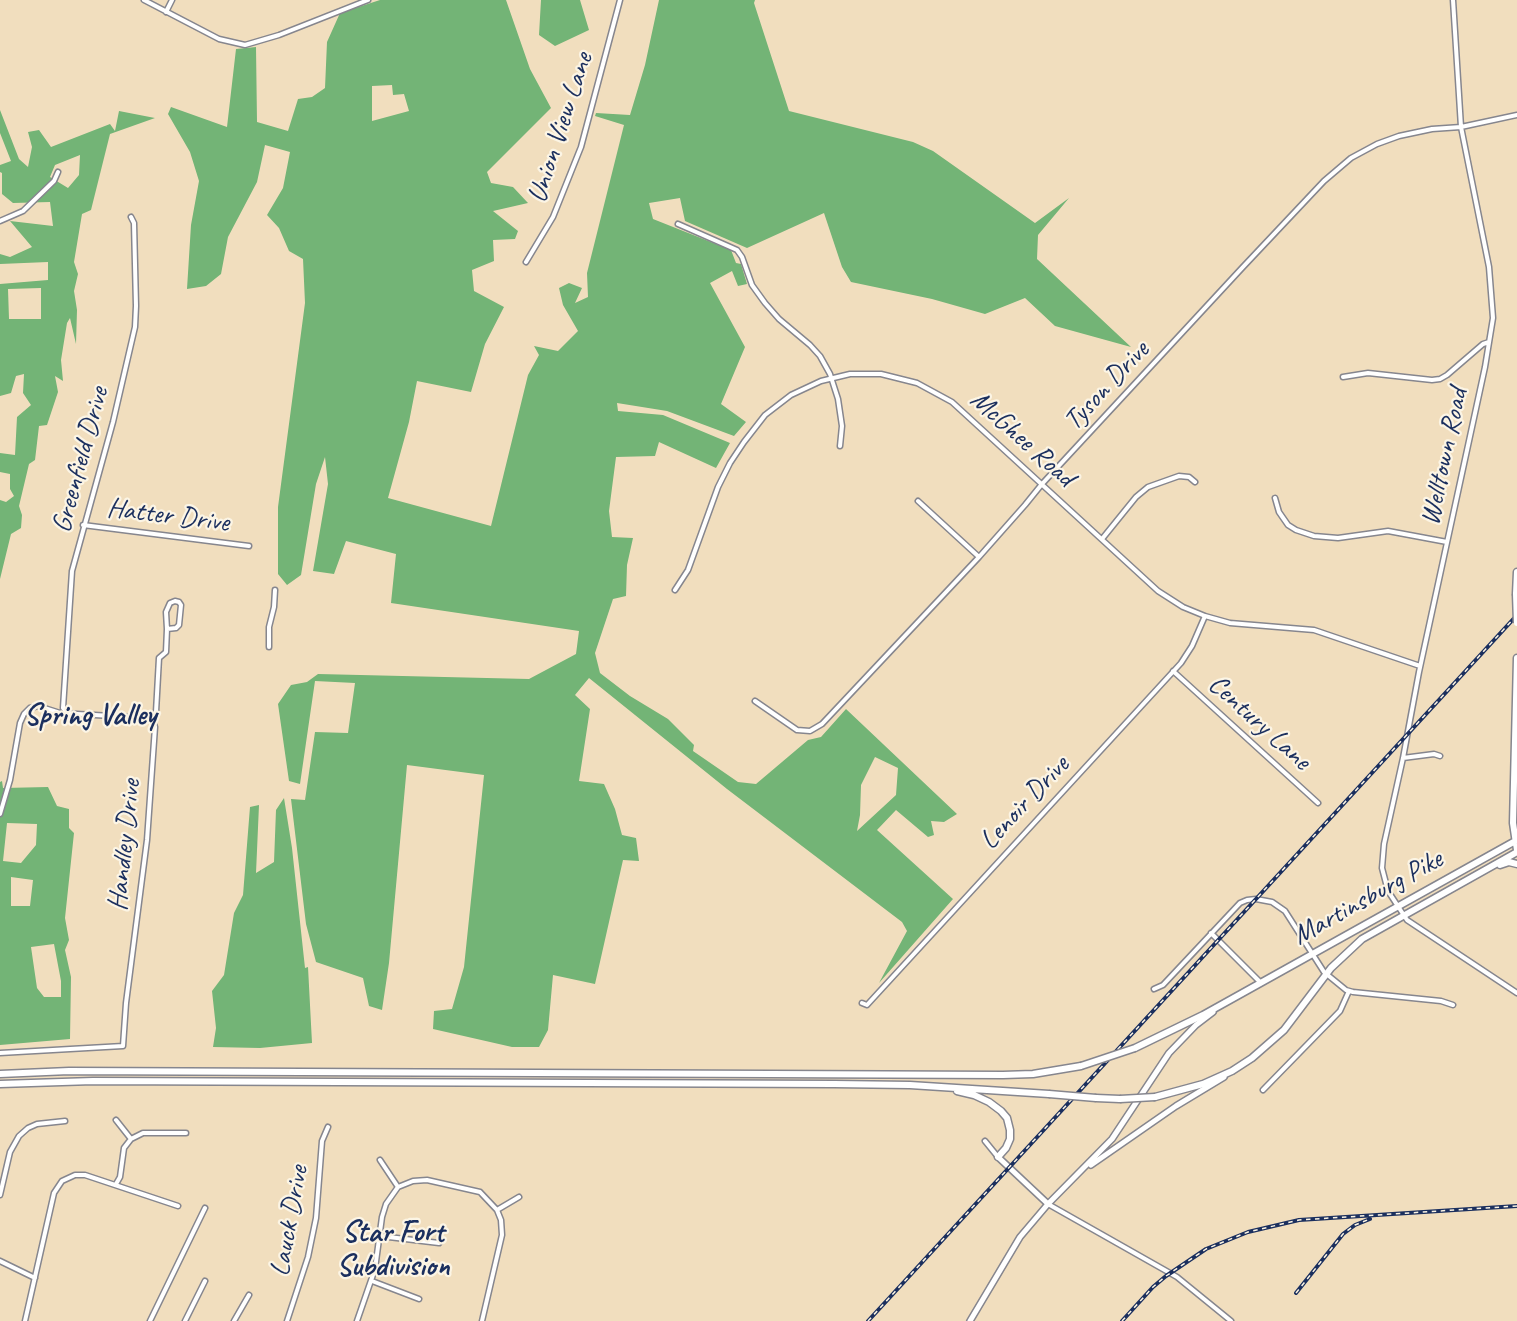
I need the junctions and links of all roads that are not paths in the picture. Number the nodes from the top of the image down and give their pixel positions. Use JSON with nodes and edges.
{"nodes":[{"id":1,"x":144,"y":0,"type":"edge"},
{"id":2,"x":172,"y":0,"type":"edge"},
{"id":3,"x":368,"y":0,"type":"edge"},
{"id":4,"x":620,"y":0,"type":"edge"},
{"id":5,"x":1453,"y":0,"type":"edge"},
{"id":6,"x":166,"y":12,"type":"junction"},
{"id":7,"x":1517,"y":115,"type":"edge"},
{"id":8,"x":1461,"y":127,"type":"junction"},
{"id":9,"x":58,"y":172,"type":"dead end"},
{"id":10,"x":131,"y":217,"type":"dead end"},
{"id":11,"x":0,"y":221,"type":"edge"},
{"id":12,"x":678,"y":224,"type":"dead end"},
{"id":13,"x":526,"y":262,"type":"dead end"},
{"id":14,"x":1490,"y":342,"type":"junction"},
{"id":15,"x":1343,"y":377,"type":"dead end"},
{"id":16,"x":832,"y":378,"type":"junction"},
{"id":17,"x":840,"y":446,"type":"dead end"},
{"id":18,"x":1195,"y":482,"type":"dead end"},
{"id":19,"x":1042,"y":484,"type":"junction"},
{"id":20,"x":1275,"y":498,"type":"dead end"},
{"id":21,"x":918,"y":501,"type":"dead end"},
{"id":22,"x":83,"y":525,"type":"junction"},
{"id":23,"x":1102,"y":539,"type":"junction"},
{"id":24,"x":1447,"y":542,"type":"junction"},
{"id":25,"x":249,"y":546,"type":"dead end"},
{"id":26,"x":979,"y":557,"type":"junction"},
{"id":27,"x":1517,"y":572,"type":"edge"},
{"id":28,"x":275,"y":590,"type":"dead end"},
{"id":29,"x":675,"y":590,"type":"dead end"},
{"id":30,"x":1516,"y":594,"type":"edge"},
{"id":31,"x":1205,"y":616,"type":"junction"},
{"id":32,"x":1517,"y":623,"type":"edge"},
{"id":33,"x":167,"y":630,"type":"junction"},
{"id":34,"x":269,"y":647,"type":"dead end"},
{"id":35,"x":1517,"y":658,"type":"edge"},
{"id":36,"x":1420,"y":666,"type":"junction"},
{"id":37,"x":1173,"y":671,"type":"junction"},
{"id":38,"x":755,"y":700,"type":"dead end"},
{"id":39,"x":68,"y":713,"type":"junction"},
{"id":40,"x":153,"y":721,"type":"junction"},
{"id":41,"x":1440,"y":756,"type":"dead end"},
{"id":42,"x":1403,"y":758,"type":"junction"},
{"id":43,"x":1318,"y":803,"type":"dead end"},
{"id":44,"x":0,"y":814,"type":"edge"},
{"id":45,"x":1513,"y":823,"type":"junction"},
{"id":46,"x":1516,"y":840,"type":"edge"},
{"id":47,"x":1517,"y":851,"type":"edge"},
{"id":48,"x":1480,"y":860,"type":"junction"},
{"id":49,"x":1517,"y":864,"type":"edge"},
{"id":50,"x":1488,"y":868,"type":"junction"},
{"id":51,"x":1397,"y":906,"type":"junction"},
{"id":52,"x":1403,"y":915,"type":"junction"},
{"id":53,"x":1211,"y":933,"type":"junction"},
{"id":54,"x":1311,"y":954,"type":"junction"},
{"id":55,"x":1326,"y":975,"type":"junction"},
{"id":56,"x":1260,"y":982,"type":"junction"},
{"id":57,"x":1154,"y":989,"type":"dead end"},
{"id":58,"x":1348,"y":991,"type":"junction"},
{"id":59,"x":1517,"y":993,"type":"edge"},
{"id":60,"x":1239,"y":994,"type":"junction"},
{"id":61,"x":862,"y":1003,"type":"dead end"},
{"id":62,"x":1453,"y":1005,"type":"dead end"},
{"id":63,"x":0,"y":1053,"type":"edge"},
{"id":64,"x":1252,"y":1058,"type":"junction"},
{"id":65,"x":0,"y":1074,"type":"edge"},
{"id":66,"x":0,"y":1084,"type":"edge"},
{"id":67,"x":834,"y":1084,"type":"junction"},
{"id":68,"x":1263,"y":1090,"type":"dead end"},
{"id":69,"x":116,"y":1120,"type":"dead end"},
{"id":70,"x":65,"y":1121,"type":"dead end"},
{"id":71,"x":328,"y":1127,"type":"dead end"},
{"id":72,"x":186,"y":1133,"type":"dead end"},
{"id":73,"x":131,"y":1139,"type":"junction"},
{"id":74,"x":985,"y":1141,"type":"dead end"},
{"id":75,"x":998,"y":1157,"type":"junction"},
{"id":76,"x":381,"y":1160,"type":"dead end"},
{"id":77,"x":1078,"y":1175,"type":"junction"},
{"id":78,"x":116,"y":1184,"type":"junction"},
{"id":79,"x":398,"y":1187,"type":"junction"},
{"id":80,"x":0,"y":1195,"type":"edge"},
{"id":81,"x":519,"y":1197,"type":"dead end"},
{"id":82,"x":1048,"y":1204,"type":"junction"},
{"id":83,"x":178,"y":1206,"type":"dead end"},
{"id":84,"x":205,"y":1208,"type":"dead end"},
{"id":85,"x":497,"y":1209,"type":"junction"},
{"id":86,"x":380,"y":1236,"type":"junction"},
{"id":87,"x":439,"y":1244,"type":"dead end"},
{"id":88,"x":0,"y":1260,"type":"edge"},
{"id":89,"x":35,"y":1278,"type":"junction"},
{"id":90,"x":204,"y":1281,"type":"dead end"},
{"id":91,"x":372,"y":1281,"type":"junction"},
{"id":92,"x":249,"y":1295,"type":"dead end"},
{"id":93,"x":419,"y":1299,"type":"dead end"},
{"id":94,"x":25,"y":1321,"type":"edge"},
{"id":95,"x":150,"y":1321,"type":"edge"},
{"id":96,"x":185,"y":1321,"type":"edge"},
{"id":97,"x":234,"y":1321,"type":"edge"},
{"id":98,"x":287,"y":1321,"type":"edge"},
{"id":99,"x":357,"y":1321,"type":"edge"},
{"id":100,"x":482,"y":1321,"type":"edge"},
{"id":101,"x":970,"y":1321,"type":"edge"},
{"id":102,"x":1231,"y":1321,"type":"edge"}],
"edges":[{"from":1,"to":6,"type":"street"},
{"from":2,"to":6,"type":"street"},
{"from":3,"to":6,"type":"street"},
{"from":4,"to":13,"type":"street","name":"Union View Lane"},
{"from":5,"to":8,"type":"street","name":"Welltown Road"},
{"from":7,"to":8,"type":"street","name":"Tyson Drive"},
{"from":8,"to":14,"type":"street","name":"Welltown Road"},
{"from":8,"to":19,"type":"street","name":"Tyson Drive"},
{"from":9,"to":11,"type":"street"},
{"from":10,"to":22,"type":"street","name":"Greenfield Drive"},
{"from":12,"to":16,"type":"street"},
{"from":14,"to":15,"type":"street"},
{"from":14,"to":24,"type":"street","name":"Welltown Road"},
{"from":16,"to":17,"type":"street"},
{"from":16,"to":19,"type":"street","name":"McGhee Road"},
{"from":16,"to":29,"type":"street","name":"McGhee Road"},
{"from":18,"to":23,"type":"street"},
{"from":19,"to":23,"type":"street","name":"McGhee Road"},
{"from":19,"to":26,"type":"street","name":"Tyson Drive"},
{"from":20,"to":24,"type":"street"},
{"from":21,"to":26,"type":"street"},
{"from":22,"to":25,"type":"street","name":"Hatter Drive"},
{"from":22,"to":39,"type":"street","name":"Greenfield Drive"},
{"from":23,"to":31,"type":"street","name":"McGhee Road"},
{"from":24,"to":36,"type":"street","name":"Welltown Road"},
{"from":26,"to":38,"type":"street","name":"Tyson Drive"},
{"from":27,"to":30,"type":"highway"},
{"from":28,"to":34,"type":"street"},
{"from":30,"to":32,"type":"highway","bridge":true},
{"from":31,"to":36,"type":"street","name":"McGhee Road"},
{"from":31,"to":37,"type":"street","name":"Lenoir Drive"},
{"from":33,"to":33,"type":"street","name":"Handley Drive"},
{"from":33,"to":40,"type":"street","name":"Handley Drive"},
{"from":35,"to":45,"type":"highway"},
{"from":36,"to":42,"type":"street","name":"Welltown Road"},
{"from":37,"to":43,"type":"street","name":"Century Lane"},
{"from":37,"to":61,"type":"street","name":"Lenoir Drive"},
{"from":39,"to":40,"type":"street"},
{"from":39,"to":44,"type":"street"},
{"from":40,"to":63,"type":"street","name":"Handley Drive"},
{"from":41,"to":42,"type":"street"},
{"from":42,"to":51,"type":"street","name":"Welltown Road"},
{"from":45,"to":46,"type":"highway"},
{"from":45,"to":48,"type":"highway"},
{"from":46,"to":47,"type":"highway"},
{"from":46,"to":48,"type":"highway","name":"Martinsburg Pike"},
{"from":47,"to":50,"type":"highway","name":"Martinsburg Pike"},
{"from":48,"to":51,"type":"highway","name":"Martinsburg Pike"},
{"from":49,"to":50,"type":"highway"},
{"from":50,"to":52,"type":"highway","name":"Martinsburg Pike"},
{"from":51,"to":52,"type":"street","name":"Welltown Road"},
{"from":51,"to":54,"type":"highway","name":"Martinsburg Pike"},
{"from":52,"to":55,"type":"highway","name":"Martinsburg Pike"},
{"from":52,"to":59,"type":"street","name":"Welltown Road"},
{"from":53,"to":54,"type":"street"},
{"from":53,"to":56,"type":"street"},
{"from":53,"to":57,"type":"street"},
{"from":54,"to":55,"type":"street"},
{"from":54,"to":56,"type":"highway","name":"Martinsburg Pike"},
{"from":55,"to":58,"type":"street"},
{"from":55,"to":64,"type":"highway","name":"Martinsburg Pike"},
{"from":56,"to":60,"type":"highway","name":"Martinsburg Pike"},
{"from":58,"to":62,"type":"street"},
{"from":58,"to":68,"type":"street"},
{"from":60,"to":65,"type":"highway","name":"Martinsburg Pike","bridge":true},
{"from":60,"to":77,"type":"main road"},
{"from":64,"to":67,"type":"highway","name":"Martinsburg Pike","bridge":true},
{"from":64,"to":77,"type":"main road"},
{"from":66,"to":67,"type":"highway"},
{"from":67,"to":75,"type":"highway"},
{"from":69,"to":73,"type":"street"},
{"from":70,"to":80,"type":"street"},
{"from":71,"to":98,"type":"street","name":"Lauck Drive"},
{"from":72,"to":73,"type":"street"},
{"from":73,"to":78,"type":"street"},
{"from":74,"to":75,"type":"street"},
{"from":75,"to":82,"type":"main road"},
{"from":76,"to":79,"type":"street"},
{"from":77,"to":82,"type":"main road"},
{"from":78,"to":83,"type":"street"},
{"from":78,"to":89,"type":"street"},
{"from":79,"to":85,"type":"street"},
{"from":79,"to":86,"type":"street"},
{"from":81,"to":85,"type":"street"},
{"from":82,"to":101,"type":"main road"},
{"from":82,"to":102,"type":"street"},
{"from":84,"to":95,"type":"street"},
{"from":85,"to":100,"type":"street"},
{"from":86,"to":87,"type":"street"},
{"from":86,"to":91,"type":"street"},
{"from":88,"to":89,"type":"street"},
{"from":89,"to":94,"type":"street"},
{"from":90,"to":96,"type":"street"},
{"from":91,"to":93,"type":"street"},
{"from":91,"to":99,"type":"street"},
{"from":92,"to":97,"type":"street"}]}
